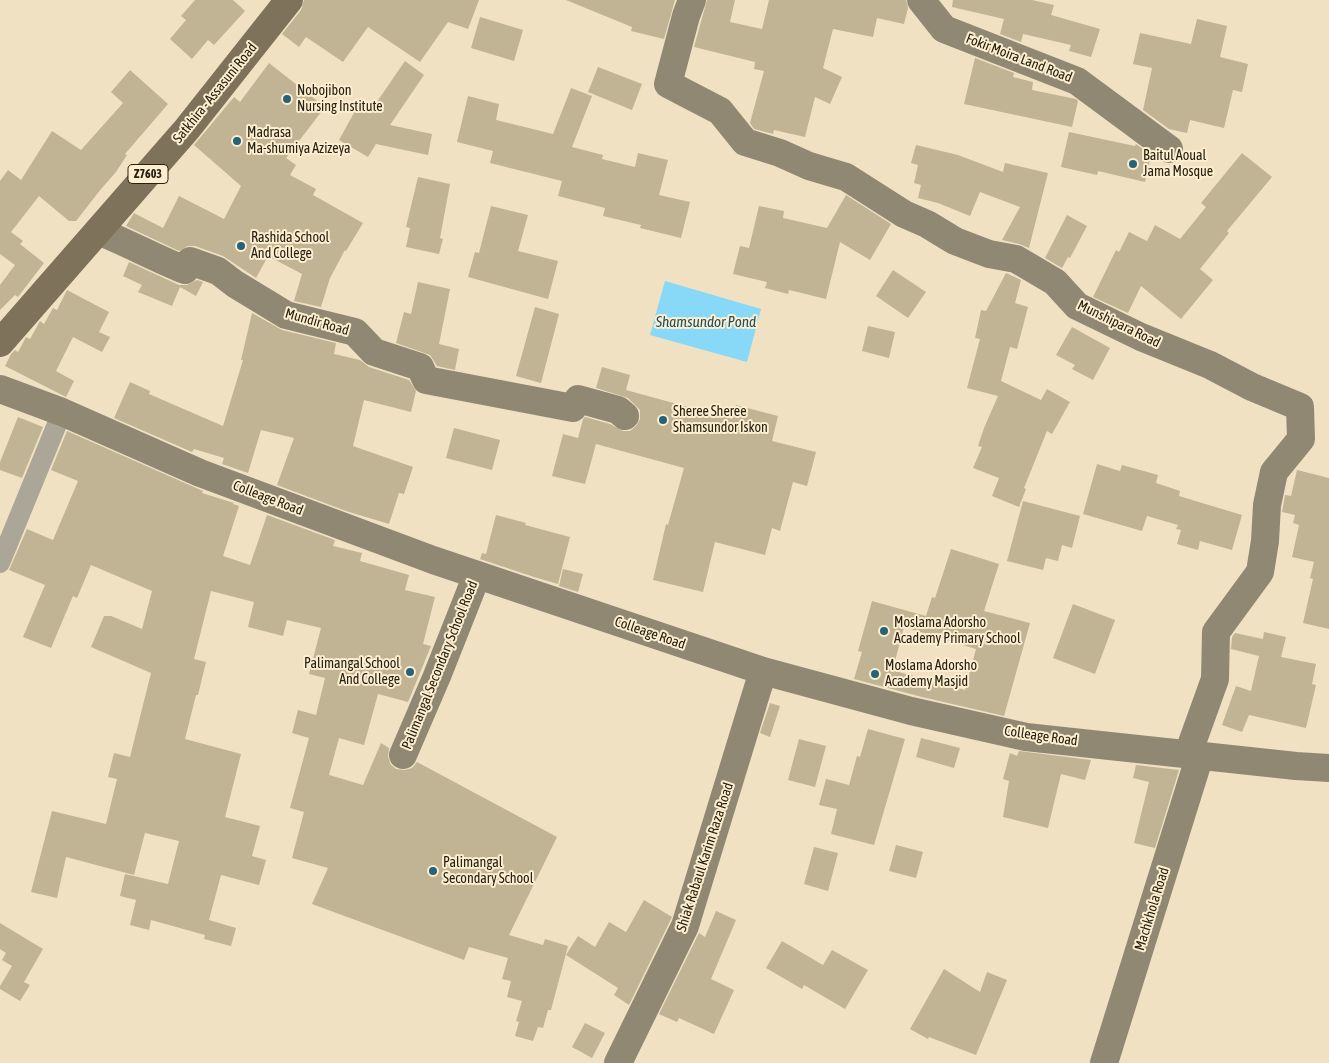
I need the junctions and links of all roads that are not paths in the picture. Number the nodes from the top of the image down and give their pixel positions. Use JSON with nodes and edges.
{"nodes":[{"id":1,"x":289,"y":0,"type":"edge"},
{"id":2,"x":692,"y":0,"type":"edge"},
{"id":3,"x":921,"y":0,"type":"edge"},
{"id":4,"x":1169,"y":149,"type":"dead end"},
{"id":5,"x":98,"y":231,"type":"junction"},
{"id":6,"x":0,"y":343,"type":"edge"},
{"id":7,"x":0,"y":388,"type":"edge"},
{"id":8,"x":62,"y":412,"type":"junction"},
{"id":9,"x":626,"y":416,"type":"dead end"},
{"id":10,"x":0,"y":563,"type":"edge"},
{"id":11,"x":477,"y":575,"type":"junction"},
{"id":12,"x":763,"y":671,"type":"junction"},
{"id":13,"x":403,"y":755,"type":"dead end"},
{"id":14,"x":1194,"y":755,"type":"junction"},
{"id":15,"x":1329,"y":768,"type":"edge"},
{"id":16,"x":618,"y":1063,"type":"edge"},
{"id":17,"x":1104,"y":1063,"type":"edge"}],
"edges":[{"from":1,"to":5,"type":"main road","name":"Satkhira - Assasuni Road","number":"Z7603"},
{"from":2,"to":14,"type":"street","name":"Munshipara Road"},
{"from":3,"to":4,"type":"street","name":"Fokir Moira Land Road"},
{"from":5,"to":6,"type":"main road","name":"Satkhira - Assasuni Road","number":"Z7603"},
{"from":5,"to":9,"type":"street","name":"Mundir Road"},
{"from":7,"to":8,"type":"street","name":"Colleage Road"},
{"from":8,"to":10,"type":"street"},
{"from":8,"to":11,"type":"street","name":"Colleage Road"},
{"from":11,"to":12,"type":"street","name":"Colleage Road"},
{"from":11,"to":13,"type":"street","name":"Palimangal Secondary School Road"},
{"from":12,"to":14,"type":"street","name":"Colleage Road"},
{"from":12,"to":16,"type":"street","name":"Shiak Rabaul Karim Raza Road"},
{"from":14,"to":15,"type":"street","name":"Colleage Road"},
{"from":14,"to":17,"type":"street","name":"Machkhola Road"}]}
